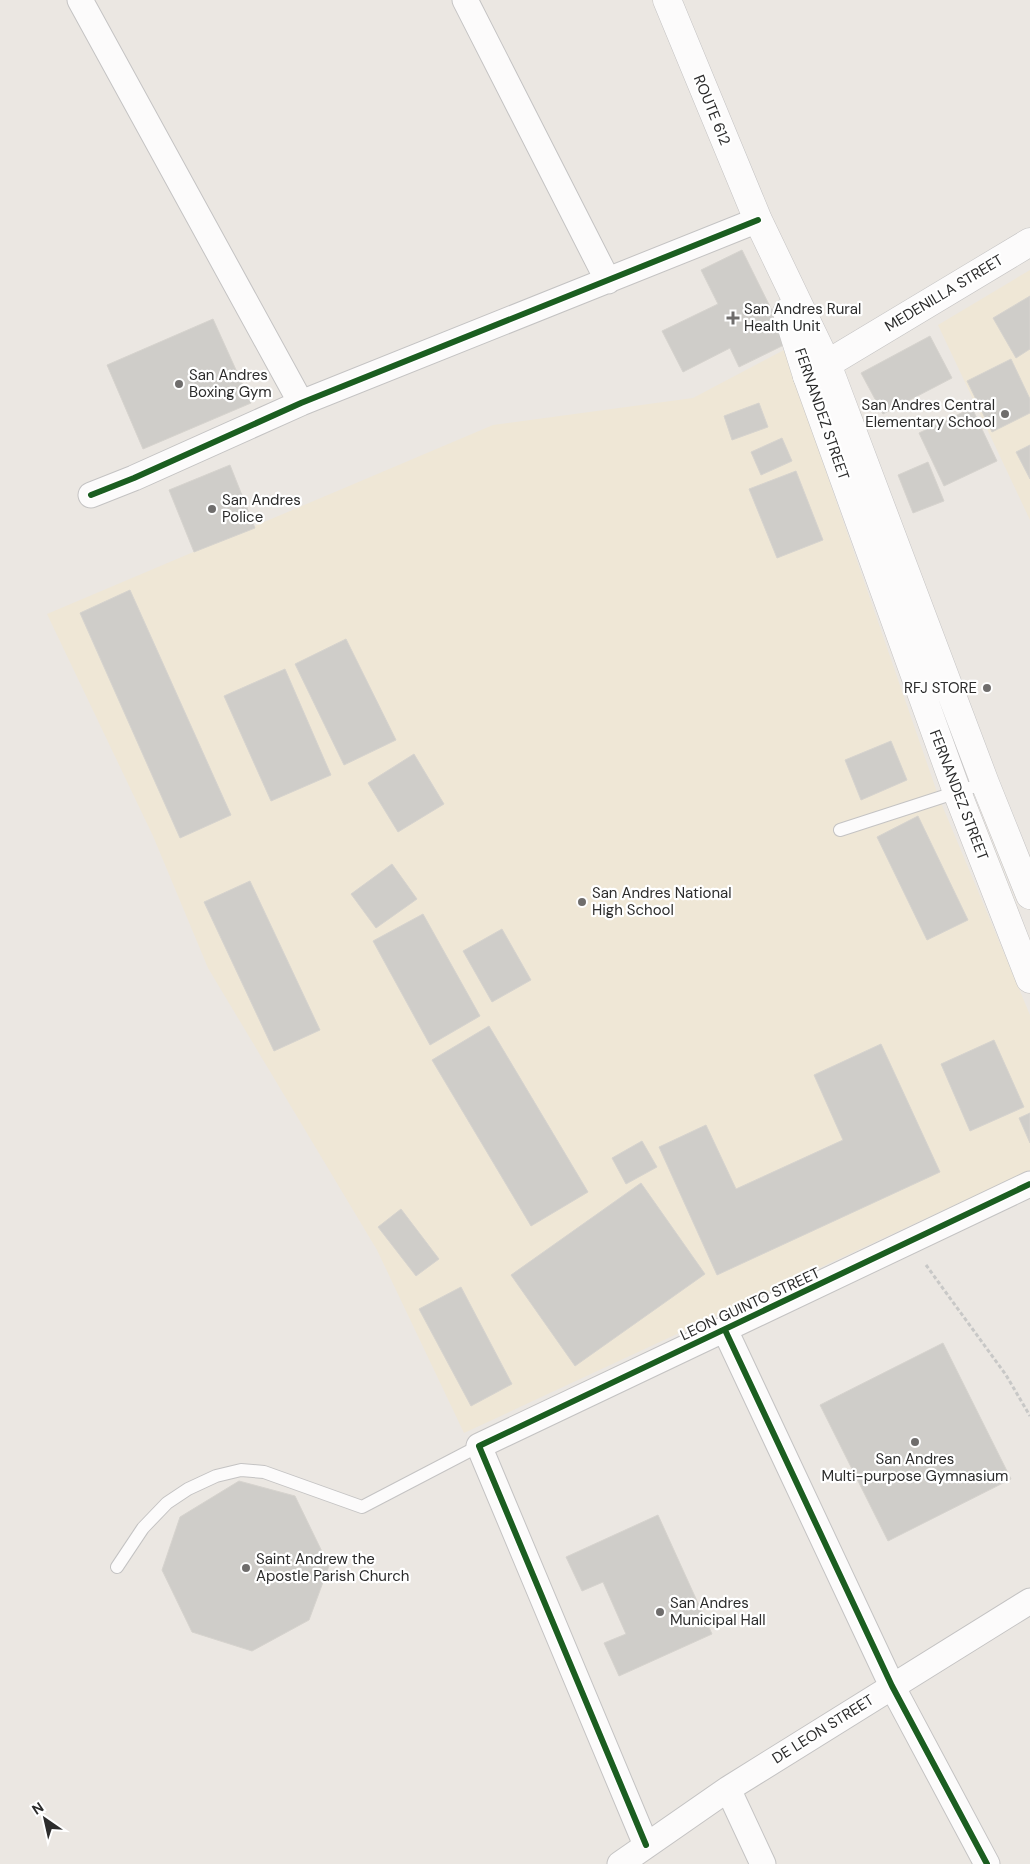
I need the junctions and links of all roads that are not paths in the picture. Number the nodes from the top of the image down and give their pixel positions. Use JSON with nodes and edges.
{"nodes":[{"id":1,"x":80,"y":0,"type":"edge"},
{"id":2,"x":465,"y":0,"type":"edge"},
{"id":3,"x":667,"y":0,"type":"edge"},
{"id":4,"x":758,"y":220,"type":"junction"},
{"id":5,"x":1030,"y":242,"type":"edge"},
{"id":6,"x":608,"y":281,"type":"junction"},
{"id":7,"x":817,"y":370,"type":"junction"},
{"id":8,"x":301,"y":402,"type":"junction"},
{"id":9,"x":91,"y":495,"type":"dead end"},
{"id":10,"x":985,"y":783,"type":"junction"},
{"id":11,"x":957,"y":792,"type":"junction"},
{"id":12,"x":840,"y":830,"type":"dead end"},
{"id":13,"x":1030,"y":895,"type":"edge"},
{"id":14,"x":1030,"y":978,"type":"edge"},
{"id":15,"x":1030,"y":1184,"type":"edge"},
{"id":16,"x":725,"y":1330,"type":"junction"},
{"id":17,"x":479,"y":1446,"type":"junction"},
{"id":18,"x":117,"y":1567,"type":"dead end"},
{"id":19,"x":1030,"y":1601,"type":"edge"},
{"id":20,"x":892,"y":1686,"type":"junction"},
{"id":21,"x":728,"y":1789,"type":"junction"},
{"id":22,"x":646,"y":1845,"type":"junction"},
{"id":23,"x":620,"y":1864,"type":"edge"},
{"id":24,"x":763,"y":1864,"type":"edge"},
{"id":25,"x":987,"y":1864,"type":"edge"}],
"edges":[{"from":1,"to":8,"type":"street"},
{"from":2,"to":6,"type":"street"},
{"from":3,"to":4,"type":"main road","name":"ROUTE 612"},
{"from":4,"to":6,"type":"street"},
{"from":4,"to":7,"type":"main road","name":"FERNANDEZ STREET"},
{"from":5,"to":7,"type":"main road","name":"MEDENILLA STREET"},
{"from":6,"to":8,"type":"street"},
{"from":7,"to":10,"type":"main road","name":"FERNANDEZ STREET"},
{"from":7,"to":11,"type":"main road","name":"FERNANDEZ STREET"},
{"from":8,"to":9,"type":"street"},
{"from":10,"to":11,"type":"lane"},
{"from":10,"to":13,"type":"main road","name":"FERNANDEZ STREET"},
{"from":11,"to":12,"type":"lane"},
{"from":11,"to":14,"type":"main road","name":"FERNANDEZ STREET"},
{"from":15,"to":16,"type":"street","name":"LEON GUINTO STREET"},
{"from":16,"to":17,"type":"street","name":"LEON GUINTO STREET"},
{"from":16,"to":20,"type":"street"},
{"from":17,"to":18,"type":"lane"},
{"from":17,"to":22,"type":"street"},
{"from":19,"to":20,"type":"street","name":"DE LEON STREET"},
{"from":20,"to":21,"type":"street","name":"DE LEON STREET"},
{"from":20,"to":25,"type":"street"},
{"from":21,"to":22,"type":"street","name":"DE LEON STREET"},
{"from":21,"to":24,"type":"street"},
{"from":22,"to":23,"type":"street","name":"DE LEON STREET"}]}
